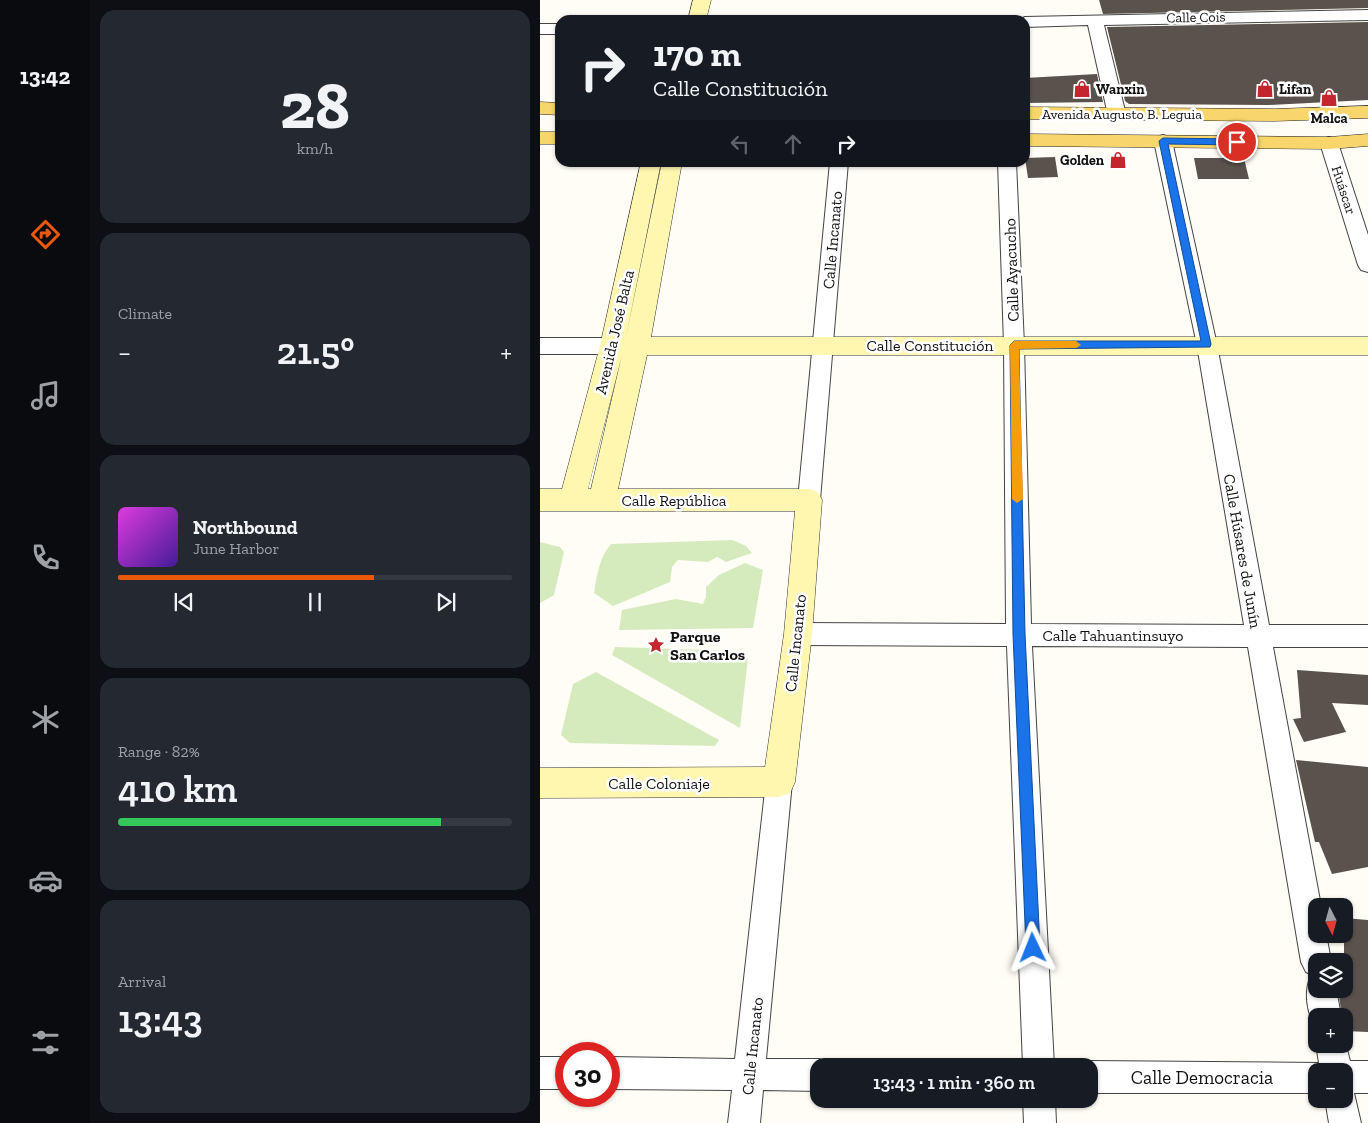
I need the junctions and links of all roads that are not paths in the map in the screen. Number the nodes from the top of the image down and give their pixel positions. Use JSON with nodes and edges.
{"nodes":[{"id":1,"x":702,"y":0,"type":"edge"},
{"id":2,"x":1128,"y":0,"type":"edge"},
{"id":3,"x":698,"y":15,"type":"edge"},
{"id":4,"x":1368,"y":15,"type":"edge"},
{"id":5,"x":1132,"y":18,"type":"junction"},
{"id":6,"x":1095,"y":20,"type":"junction"},
{"id":7,"x":1030,"y":21,"type":"edge"},
{"id":8,"x":540,"y":29,"type":"edge"},
{"id":9,"x":555,"y":29,"type":"edge"},
{"id":10,"x":540,"y":108,"type":"edge"},
{"id":11,"x":555,"y":108,"type":"edge"},
{"id":12,"x":1368,"y":112,"type":"edge"},
{"id":13,"x":1030,"y":113,"type":"edge"},
{"id":14,"x":1116,"y":114,"type":"junction"},
{"id":15,"x":540,"y":138,"type":"edge"},
{"id":16,"x":555,"y":138,"type":"edge"},
{"id":17,"x":1030,"y":140,"type":"edge"},
{"id":18,"x":1368,"y":140,"type":"edge"},
{"id":19,"x":1122,"y":141,"type":"junction"},
{"id":20,"x":1163,"y":141,"type":"junction"},
{"id":21,"x":1329,"y":143,"type":"junction"},
{"id":22,"x":650,"y":167,"type":"edge"},
{"id":23,"x":671,"y":167,"type":"edge"},
{"id":24,"x":839,"y":167,"type":"edge"},
{"id":25,"x":1007,"y":167,"type":"edge"},
{"id":26,"x":1368,"y":265,"type":"edge"},
{"id":27,"x":1206,"y":344,"type":"junction"},
{"id":28,"x":1014,"y":345,"type":"junction"},
{"id":29,"x":540,"y":346,"type":"edge"},
{"id":30,"x":612,"y":346,"type":"junction"},
{"id":31,"x":823,"y":346,"type":"junction"},
{"id":32,"x":1368,"y":346,"type":"edge"},
{"id":33,"x":637,"y":347,"type":"junction"},
{"id":34,"x":540,"y":500,"type":"edge"},
{"id":35,"x":572,"y":500,"type":"junction"},
{"id":36,"x":602,"y":500,"type":"junction"},
{"id":37,"x":809,"y":500,"type":"junction"},
{"id":38,"x":798,"y":634,"type":"junction"},
{"id":39,"x":1019,"y":634,"type":"junction"},
{"id":40,"x":1258,"y":635,"type":"junction"},
{"id":41,"x":1368,"y":636,"type":"edge"},
{"id":42,"x":779,"y":782,"type":"junction"},
{"id":43,"x":540,"y":783,"type":"edge"},
{"id":44,"x":1314,"y":953,"type":"edge"},
{"id":45,"x":1038,"y":1058,"type":"edge"},
{"id":46,"x":540,"y":1073,"type":"edge"},
{"id":47,"x":555,"y":1073,"type":"edge"},
{"id":48,"x":620,"y":1073,"type":"edge"},
{"id":49,"x":749,"y":1074,"type":"junction"},
{"id":50,"x":810,"y":1075,"type":"edge"},
{"id":51,"x":1308,"y":1077,"type":"edge"},
{"id":52,"x":1353,"y":1077,"type":"edge"},
{"id":53,"x":1368,"y":1077,"type":"edge"},
{"id":54,"x":1098,"y":1078,"type":"edge"},
{"id":55,"x":1039,"y":1108,"type":"edge"},
{"id":56,"x":1342,"y":1108,"type":"edge"},
{"id":57,"x":744,"y":1123,"type":"edge"},
{"id":58,"x":1040,"y":1123,"type":"edge"},
{"id":59,"x":1345,"y":1123,"type":"edge"}],
"edges":[{"from":1,"to":3,"type":"street"},
{"from":2,"to":5,"type":"street"},
{"from":4,"to":5,"type":"street","name":"Calle Cois"},
{"from":5,"to":6,"type":"street","name":"Calle Cois"},
{"from":6,"to":7,"type":"street","name":"Calle Cois"},
{"from":6,"to":14,"type":"street"},
{"from":8,"to":9,"type":"street"},
{"from":10,"to":11,"type":"main road"},
{"from":12,"to":14,"type":"main road","name":"Avenida Augusto B. Leguia"},
{"from":13,"to":14,"type":"main road","name":"Avenida Augusto B. Leguia"},
{"from":14,"to":19,"type":"main road"},
{"from":15,"to":16,"type":"main road"},
{"from":17,"to":19,"type":"main road","name":"Avenida Augusto B. Leguia"},
{"from":18,"to":21,"type":"main road","name":"Avenida Augusto B. Leguia"},
{"from":19,"to":20,"type":"main road","name":"Avenida Augusto B. Leguia"},
{"from":20,"to":21,"type":"main road","name":"Avenida Augusto B. Leguia"},
{"from":20,"to":27,"type":"street","name":"Calle Húsares de Junín"},
{"from":21,"to":26,"type":"street","name":"Huáscar"},
{"from":22,"to":30,"type":"street","name":"Avenida José Balta"},
{"from":23,"to":33,"type":"street","name":"Avenida José Balta"},
{"from":24,"to":31,"type":"street","name":"Calle Incanato"},
{"from":25,"to":28,"type":"street","name":"Calle Ayacucho"},
{"from":27,"to":28,"type":"street","name":"Calle Constitución"},
{"from":27,"to":32,"type":"street","name":"Calle Constitución"},
{"from":27,"to":40,"type":"street","name":"Calle Húsares de Junín"},
{"from":28,"to":31,"type":"street","name":"Calle Constitución"},
{"from":28,"to":39,"type":"street","name":"Calle Ayacucho"},
{"from":29,"to":30,"type":"street"},
{"from":30,"to":33,"type":"street","name":"Calle Constitución"},
{"from":30,"to":35,"type":"street","name":"Avenida José Balta"},
{"from":31,"to":33,"type":"street","name":"Calle Constitución"},
{"from":31,"to":37,"type":"street","name":"Calle Incanato"},
{"from":33,"to":36,"type":"street","name":"Avenida José Balta"},
{"from":34,"to":35,"type":"street","name":"Calle República"},
{"from":35,"to":36,"type":"street","name":"Calle República"},
{"from":36,"to":37,"type":"street","name":"Calle República"},
{"from":37,"to":38,"type":"street","name":"Calle Incanato"},
{"from":38,"to":39,"type":"street","name":"Calle Tahuantinsuyo"},
{"from":38,"to":42,"type":"street","name":"Calle Incanato"},
{"from":39,"to":40,"type":"street","name":"Calle Tahuantinsuyo"},
{"from":39,"to":45,"type":"street","name":"Calle Ayacucho"},
{"from":40,"to":41,"type":"street","name":"Calle Tahuantinsuyo"},
{"from":40,"to":44,"type":"street","name":"Calle Húsares de Junín"},
{"from":42,"to":43,"type":"street","name":"Calle Coloniaje"},
{"from":42,"to":49,"type":"street","name":"Calle Incanato"},
{"from":46,"to":47,"type":"street"},
{"from":48,"to":49,"type":"street"},
{"from":49,"to":50,"type":"street"},
{"from":49,"to":57,"type":"street","name":"Calle Incanato"},
{"from":51,"to":54,"type":"street","name":"Calle Democracia"},
{"from":52,"to":53,"type":"street"},
{"from":55,"to":58,"type":"street"},
{"from":56,"to":59,"type":"street"}]}
